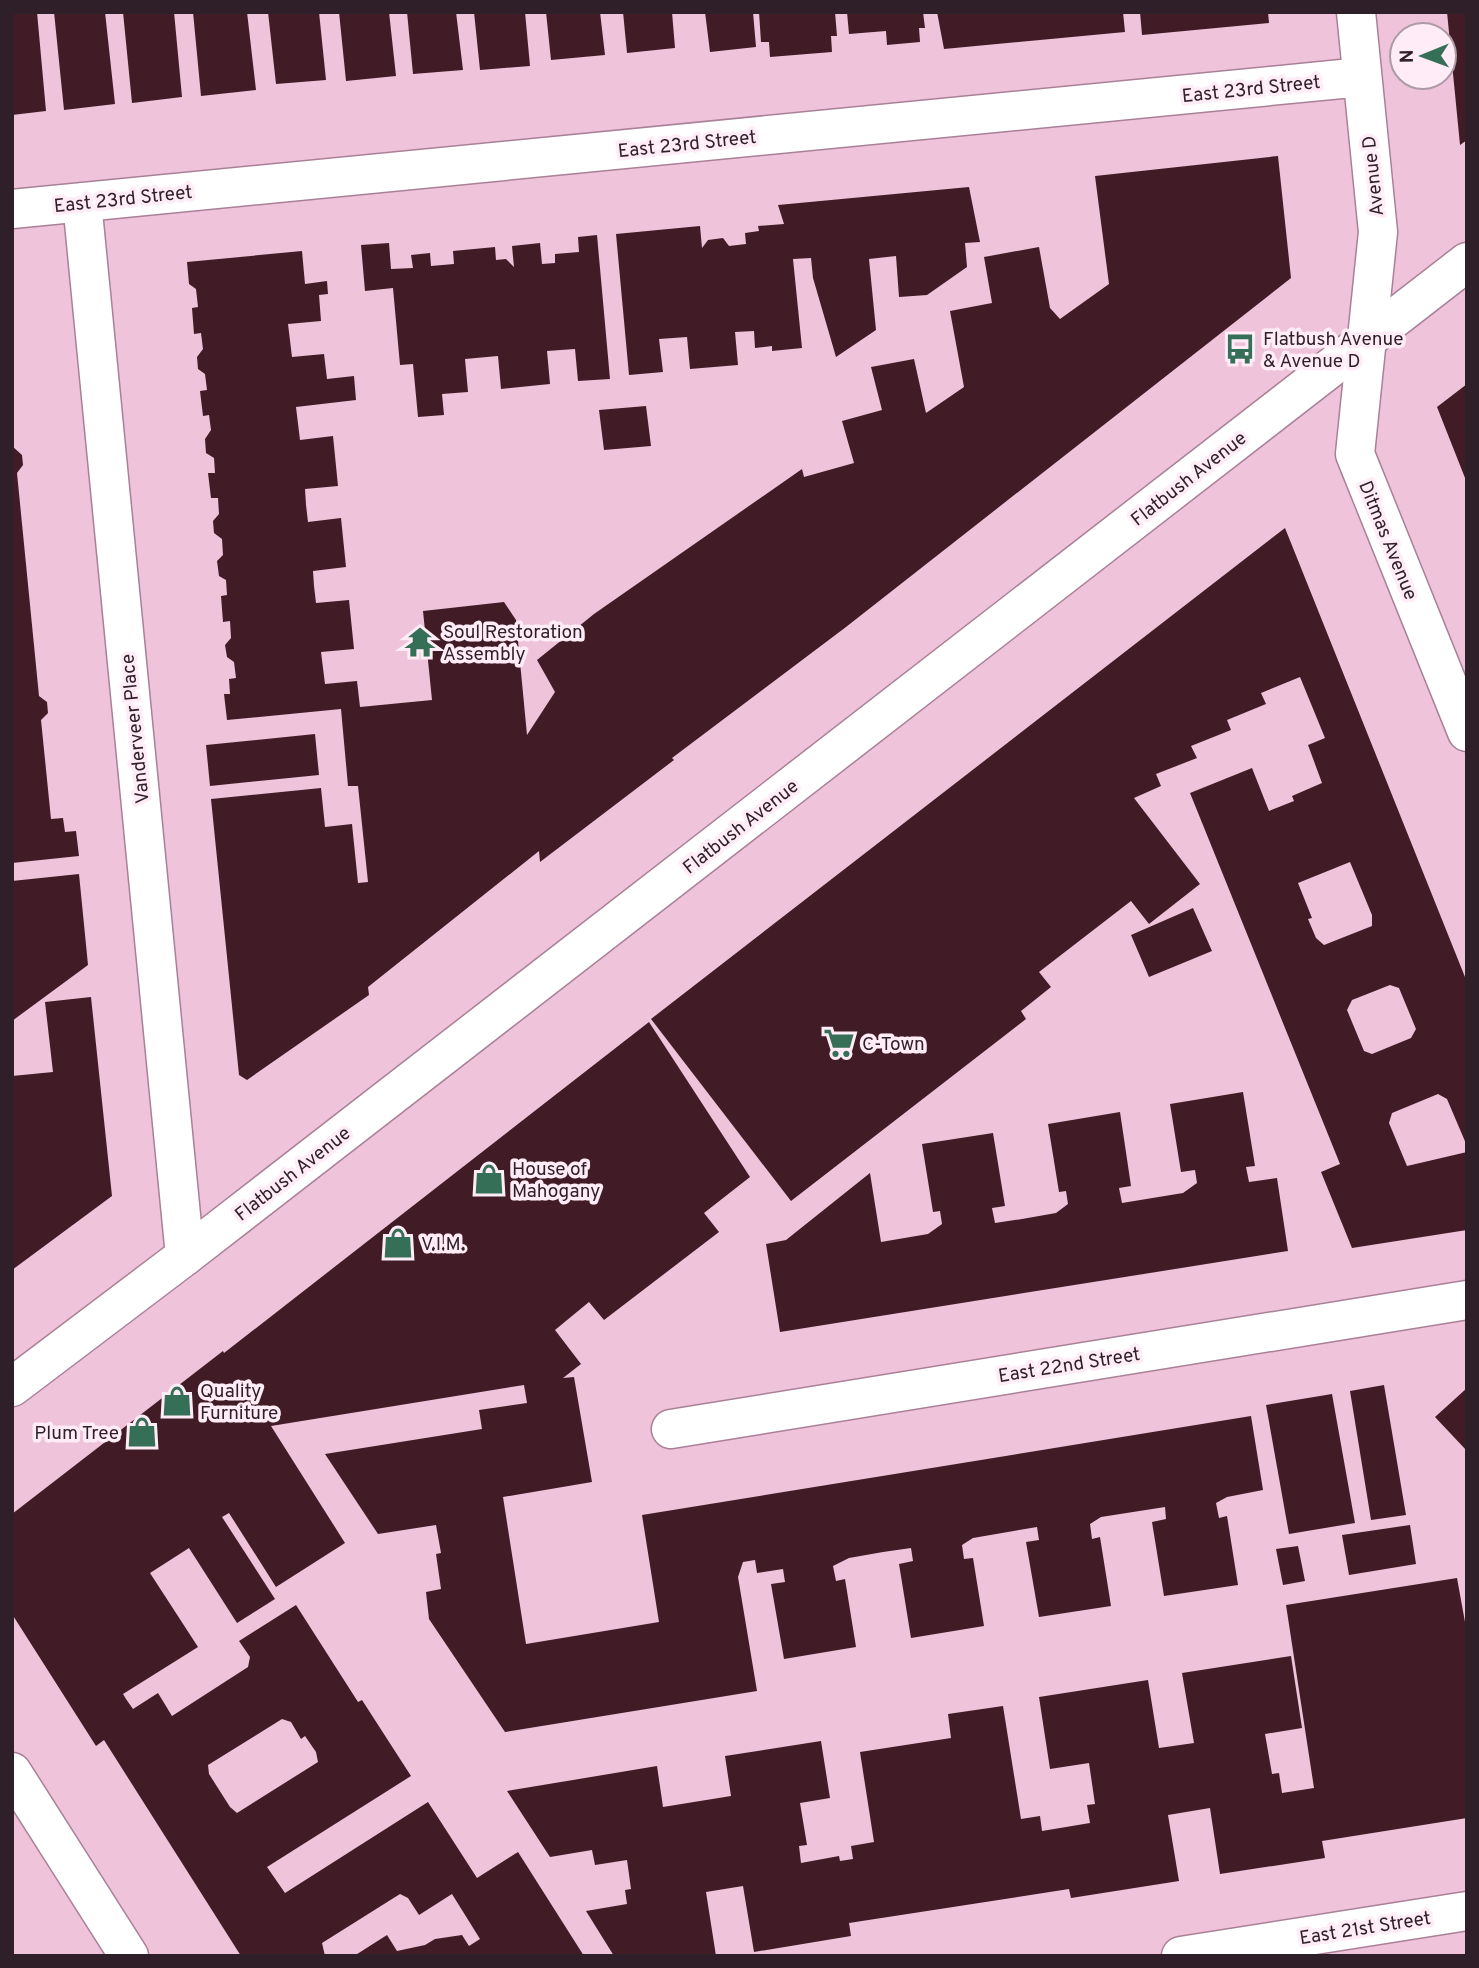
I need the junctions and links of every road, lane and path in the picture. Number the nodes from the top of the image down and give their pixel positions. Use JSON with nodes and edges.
{"nodes":[{"id":1,"x":1356,"y":12,"type":"edge"},
{"id":2,"x":1362,"y":77,"type":"junction"},
{"id":3,"x":82,"y":202,"type":"junction"},
{"id":4,"x":12,"y":209,"type":"edge"},
{"id":5,"x":1467,"y":262,"type":"edge"},
{"id":6,"x":1366,"y":340,"type":"junction"},
{"id":7,"x":1460,"y":697,"type":"edge"},
{"id":8,"x":1467,"y":732,"type":"edge"},
{"id":9,"x":185,"y":1256,"type":"junction"},
{"id":10,"x":1467,"y":1300,"type":"edge"},
{"id":11,"x":12,"y":1387,"type":"edge"},
{"id":12,"x":671,"y":1429,"type":"dead end"},
{"id":13,"x":12,"y":1772,"type":"edge"},
{"id":14,"x":1467,"y":1910,"type":"edge"},
{"id":15,"x":129,"y":1956,"type":"edge"},
{"id":16,"x":1181,"y":1956,"type":"edge"}],
"edges":[{"from":1,"to":2,"type":"street","name":"Avenue D"},
{"from":2,"to":3,"type":"street","name":"East 23rd Street"},
{"from":2,"to":6,"type":"street","name":"Avenue D"},
{"from":3,"to":4,"type":"street","name":"East 23rd Street"},
{"from":3,"to":9,"type":"street","name":"Vanderveer Place"},
{"from":5,"to":6,"type":"street","name":"Flatbush Avenue"},
{"from":6,"to":7,"type":"street","name":"Ditmas Avenue"},
{"from":6,"to":9,"type":"street","name":"Flatbush Avenue"},
{"from":7,"to":8,"type":"street","name":"Ditmas Avenue"},
{"from":9,"to":11,"type":"street","name":"Flatbush Avenue"},
{"from":10,"to":12,"type":"street","name":"East 22nd Street"},
{"from":13,"to":15,"type":"street"},
{"from":14,"to":16,"type":"street","name":"East 21st Street"}]}
